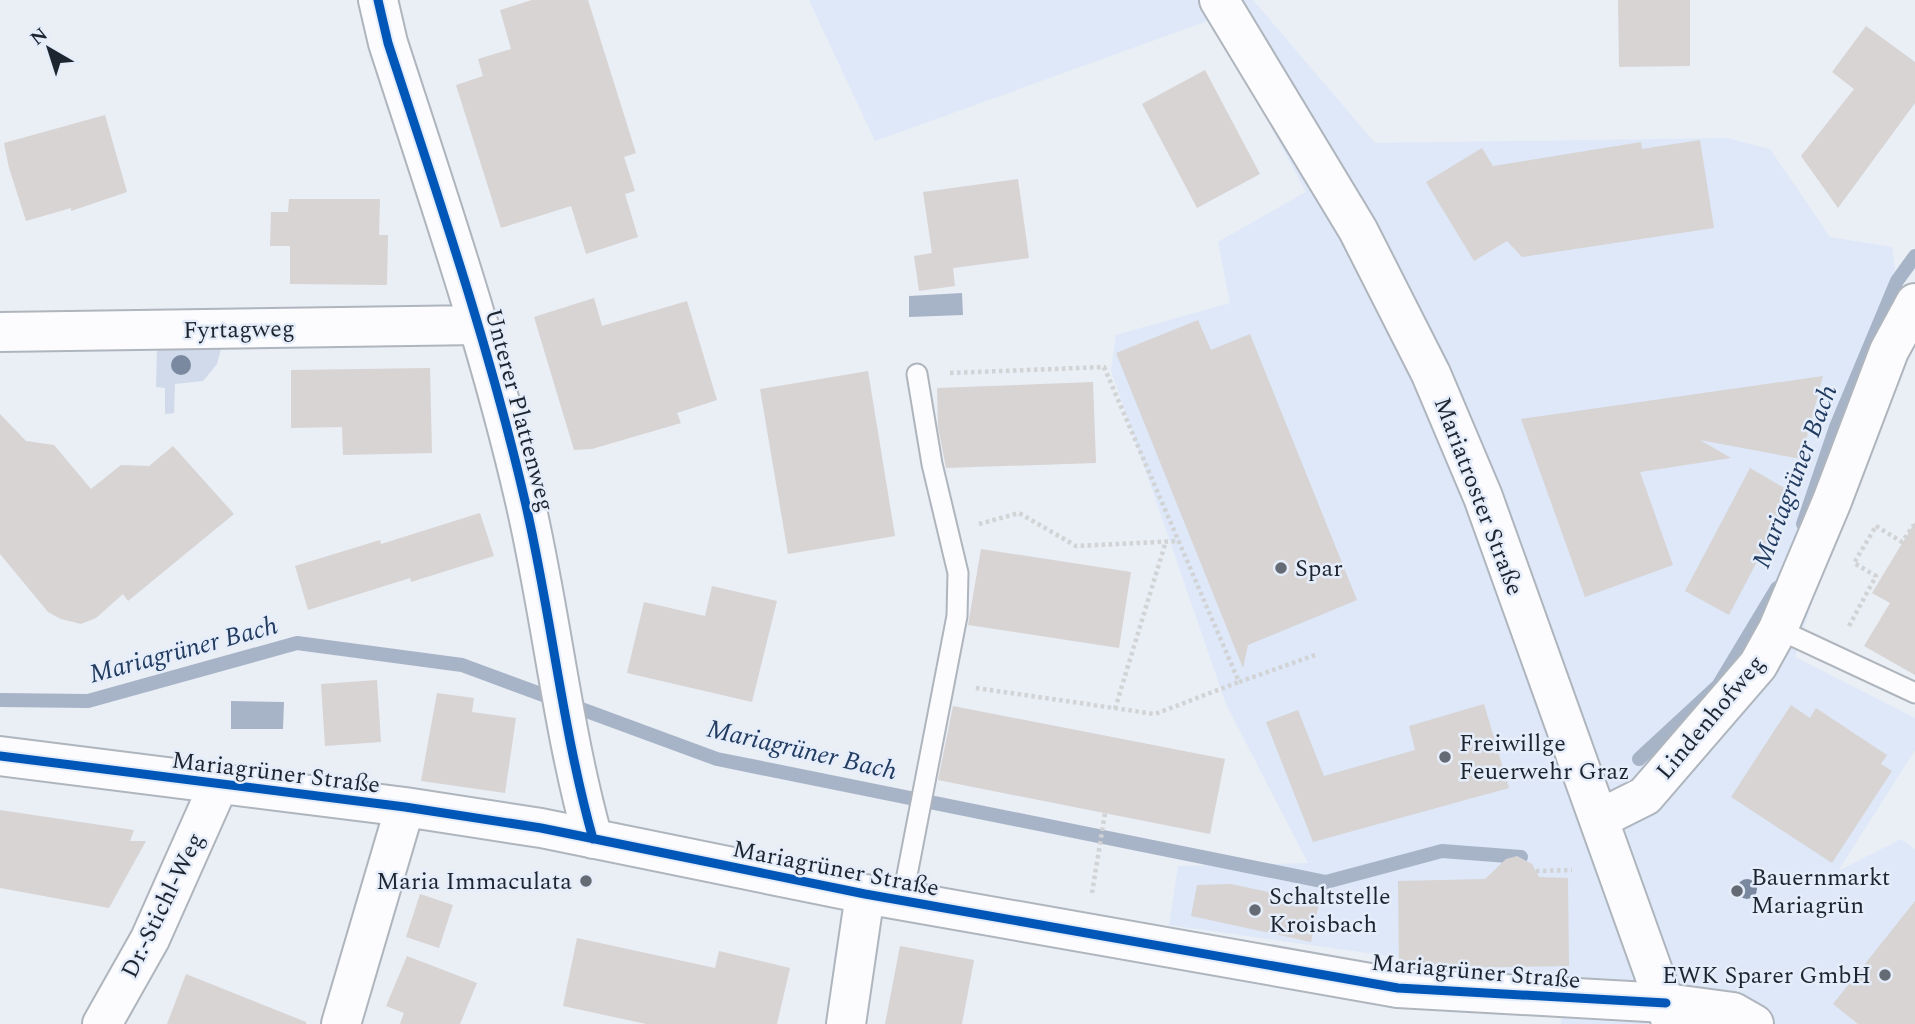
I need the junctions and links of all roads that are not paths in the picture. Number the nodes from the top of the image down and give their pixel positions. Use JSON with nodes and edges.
{"nodes":[{"id":1,"x":377,"y":0,"type":"edge"},
{"id":2,"x":1219,"y":0,"type":"edge"},
{"id":3,"x":1915,"y":303,"type":"edge"},
{"id":4,"x":479,"y":325,"type":"junction"},
{"id":5,"x":0,"y":332,"type":"edge"},
{"id":6,"x":917,"y":374,"type":"road end"},
{"id":7,"x":1778,"y":629,"type":"junction"},
{"id":8,"x":1915,"y":694,"type":"edge"},
{"id":9,"x":0,"y":756,"type":"edge"},
{"id":10,"x":219,"y":784,"type":"junction"},
{"id":11,"x":405,"y":807,"type":"junction"},
{"id":12,"x":1599,"y":818,"type":"junction"},
{"id":13,"x":593,"y":839,"type":"junction"},
{"id":14,"x":865,"y":894,"type":"junction"},
{"id":15,"x":902,"y":901,"type":"junction"},
{"id":16,"x":1669,"y":1014,"type":"edge"},
{"id":17,"x":102,"y":1024,"type":"edge"},
{"id":18,"x":341,"y":1024,"type":"edge"},
{"id":19,"x":846,"y":1024,"type":"edge"},
{"id":20,"x":1754,"y":1024,"type":"edge"}],
"edges":[{"from":1,"to":4,"type":"street","name":"Unterer Plattenweg"},
{"from":2,"to":12,"type":"street","name":"Mariatroster Straße"},
{"from":3,"to":7,"type":"street","name":"Lindenhofweg"},
{"from":4,"to":5,"type":"street","name":"Fyrtagweg"},
{"from":4,"to":13,"type":"street","name":"Unterer Plattenweg"},
{"from":6,"to":15,"type":"lane"},
{"from":7,"to":8,"type":"lane","name":"Lindenhofweg"},
{"from":7,"to":12,"type":"street","name":"Lindenhofweg"},
{"from":9,"to":10,"type":"street","name":"Mariagrüner Straße"},
{"from":10,"to":11,"type":"street","name":"Mariagrüner Straße"},
{"from":10,"to":17,"type":"street","name":"Dr.-Stichl-Weg"},
{"from":11,"to":13,"type":"street","name":"Mariagrüner Straße"},
{"from":11,"to":18,"type":"street"},
{"from":12,"to":16,"type":"street","name":"Mariatroster Straße"},
{"from":13,"to":14,"type":"street","name":"Mariagrüner Straße"},
{"from":14,"to":15,"type":"street","name":"Mariagrüner Straße"},
{"from":14,"to":19,"type":"street","name":"Mariagrüner Straße"},
{"from":15,"to":16,"type":"street","name":"Mariagrüner Straße"},
{"from":16,"to":20,"type":"street","name":"Mariagrüner Straße"}]}
